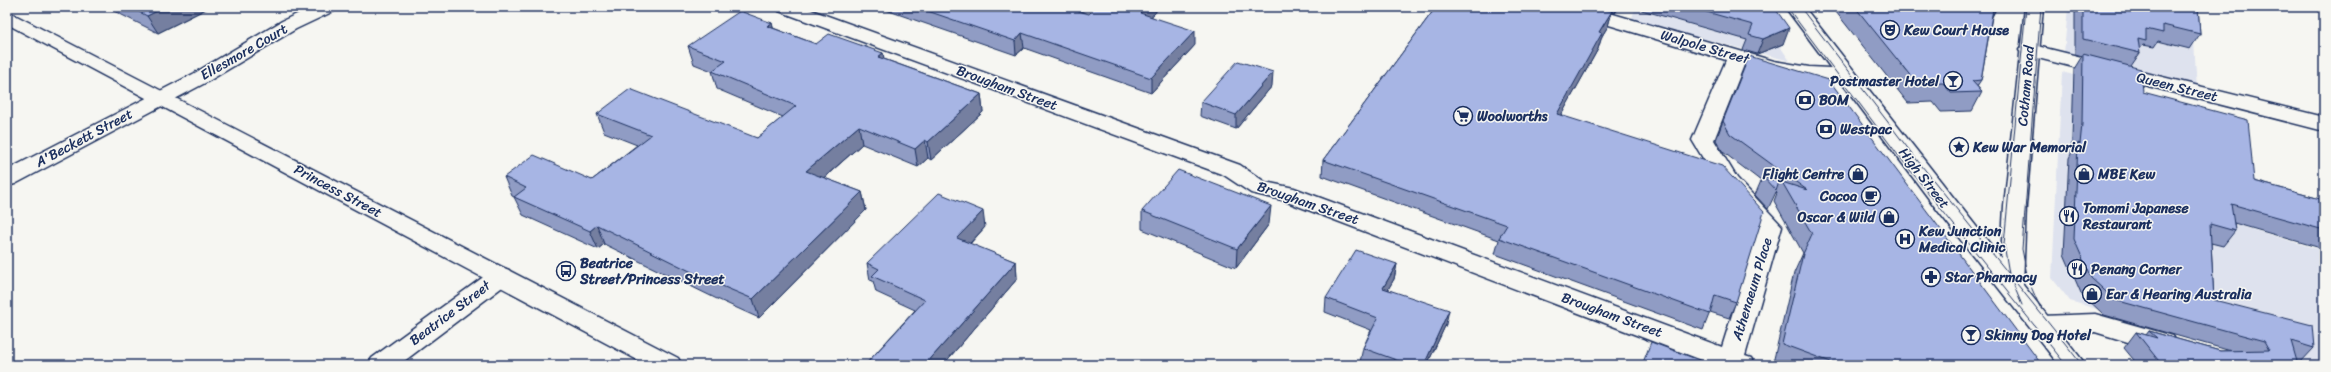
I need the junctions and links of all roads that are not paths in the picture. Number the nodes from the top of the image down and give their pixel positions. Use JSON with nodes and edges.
{"nodes":[{"id":1,"x":327,"y":7,"type":"edge"},
{"id":2,"x":786,"y":7,"type":"edge"},
{"id":3,"x":1569,"y":7,"type":"edge"},
{"id":4,"x":1794,"y":7,"type":"edge"},
{"id":5,"x":2034,"y":7,"type":"edge"},
{"id":6,"x":7,"y":16,"type":"edge"},
{"id":7,"x":2029,"y":50,"type":"junction"},
{"id":8,"x":1737,"y":57,"type":"junction"},
{"id":9,"x":1843,"y":73,"type":"junction"},
{"id":10,"x":162,"y":98,"type":"junction"},
{"id":11,"x":2324,"y":124,"type":"edge"},
{"id":12,"x":7,"y":179,"type":"edge"},
{"id":13,"x":501,"y":276,"type":"junction"},
{"id":14,"x":2011,"y":285,"type":"junction"},
{"id":15,"x":2042,"y":325,"type":"junction"},
{"id":16,"x":2186,"y":349,"type":"edge"},
{"id":17,"x":1736,"y":363,"type":"edge"},
{"id":18,"x":381,"y":365,"type":"edge"},
{"id":19,"x":669,"y":365,"type":"edge"},
{"id":20,"x":2074,"y":365,"type":"edge"}],
"edges":[{"from":1,"to":10,"type":"street","name":"Ellesmore Court"},
{"from":2,"to":17,"type":"street","name":"Brougham Street"},
{"from":3,"to":8,"type":"street","name":"Walpole Street"},
{"from":4,"to":9,"type":"street","name":"High Street"},
{"from":5,"to":7,"type":"street","name":"Cotham Road"},
{"from":6,"to":10,"type":"street","name":"Princess Street"},
{"from":7,"to":11,"type":"street","name":"Queen Street"},
{"from":7,"to":14,"type":"street","name":"Cotham Road"},
{"from":8,"to":9,"type":"street","name":"Walpole Street"},
{"from":8,"to":17,"type":"street","name":"Athenaeum Place"},
{"from":9,"to":14,"type":"street","name":"High Street"},
{"from":10,"to":12,"type":"street","name":"A'Beckett Street"},
{"from":10,"to":13,"type":"street","name":"Princess Street"},
{"from":13,"to":18,"type":"street","name":"Beatrice Street"},
{"from":13,"to":19,"type":"street","name":"Princess Street"},
{"from":14,"to":15,"type":"street","name":"High Street"},
{"from":15,"to":16,"type":"street"},
{"from":15,"to":20,"type":"street","name":"High Street"}]}
